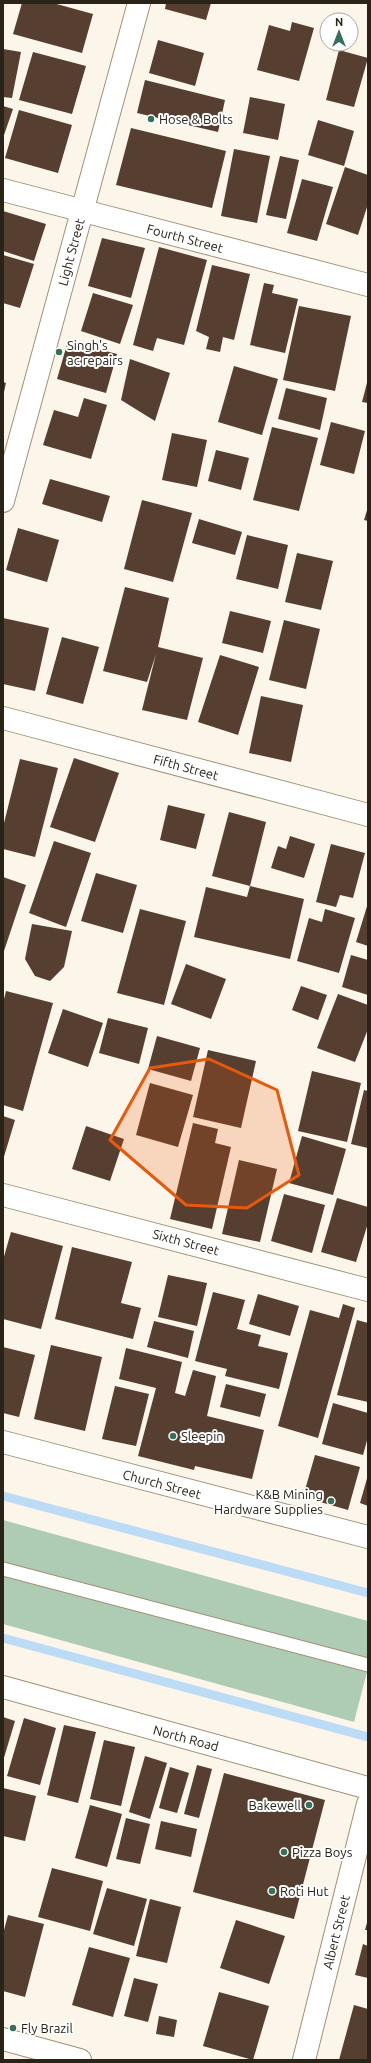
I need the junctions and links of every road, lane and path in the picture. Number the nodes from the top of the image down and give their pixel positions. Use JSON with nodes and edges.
{"nodes":[{"id":1,"x":139,"y":3,"type":"edge"},
{"id":2,"x":3,"y":190,"type":"edge"},
{"id":3,"x":82,"y":211,"type":"junction"},
{"id":4,"x":368,"y":285,"type":"edge"},
{"id":5,"x":3,"y":501,"type":"edge"},
{"id":6,"x":3,"y":718,"type":"edge"},
{"id":7,"x":368,"y":815,"type":"edge"},
{"id":8,"x":3,"y":1194,"type":"edge"},
{"id":9,"x":368,"y":1290,"type":"edge"},
{"id":10,"x":3,"y":1442,"type":"edge"},
{"id":11,"x":368,"y":1537,"type":"edge"},
{"id":12,"x":3,"y":1569,"type":"edge"},
{"id":13,"x":368,"y":1665,"type":"edge"},
{"id":14,"x":3,"y":1687,"type":"edge"},
{"id":15,"x":368,"y":1788,"type":"edge"},
{"id":16,"x":368,"y":1804,"type":"edge"},
{"id":17,"x":3,"y":2039,"type":"edge"},
{"id":18,"x":80,"y":2060,"type":"edge"},
{"id":19,"x":304,"y":2060,"type":"edge"}],
"edges":[{"from":1,"to":3,"type":"street","name":"Light Street"},
{"from":2,"to":3,"type":"street","name":"Fourth Street"},
{"from":3,"to":4,"type":"street","name":"Fourth Street"},
{"from":3,"to":5,"type":"street","name":"Light Street"},
{"from":6,"to":7,"type":"street","name":"Fifth Street"},
{"from":8,"to":9,"type":"street","name":"Sixth Street"},
{"from":10,"to":11,"type":"street","name":"Church Street"},
{"from":12,"to":13,"type":"lane"},
{"from":14,"to":15,"type":"street","name":"North Road"},
{"from":16,"to":19,"type":"street","name":"Albert Street"},
{"from":17,"to":18,"type":"street"}]}
